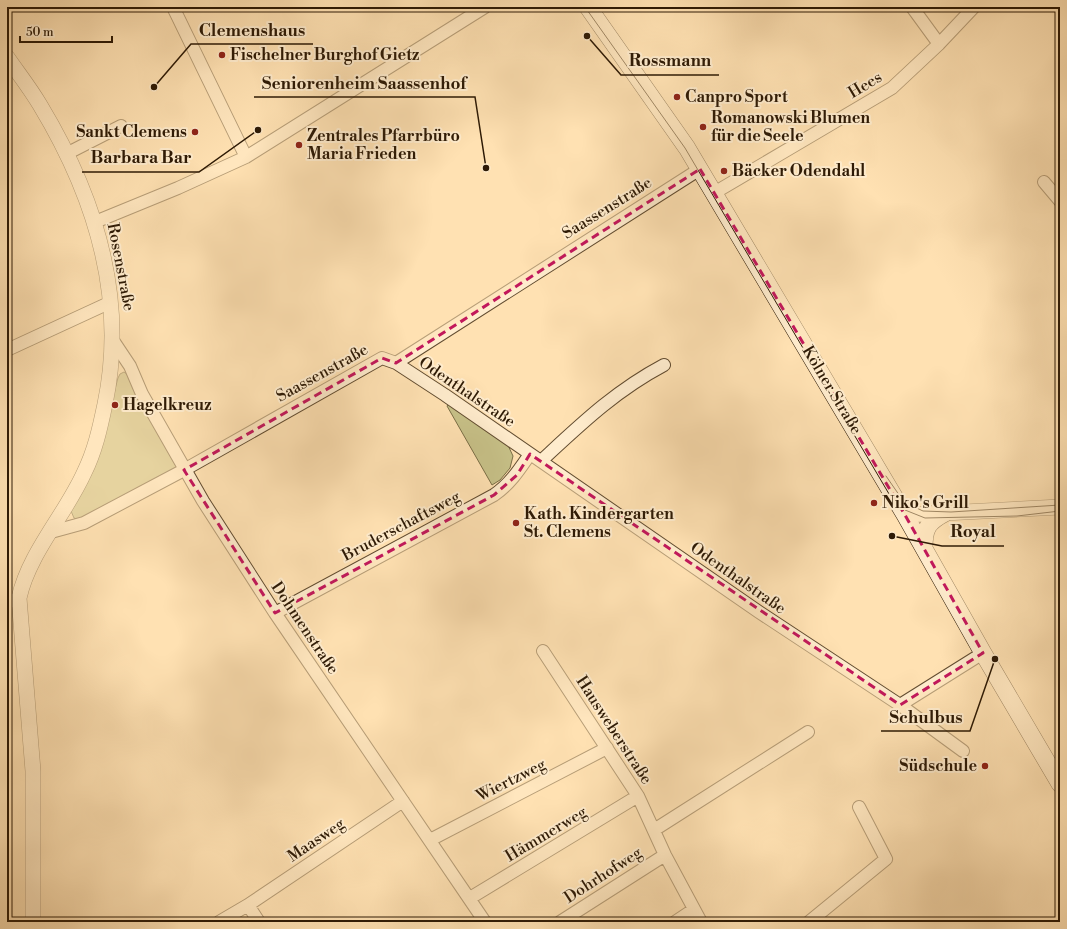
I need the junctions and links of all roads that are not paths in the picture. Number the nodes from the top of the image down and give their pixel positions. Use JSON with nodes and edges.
{"nodes":[{"id":1,"x":172,"y":7,"type":"edge"},
{"id":2,"x":485,"y":7,"type":"edge"},
{"id":3,"x":588,"y":7,"type":"edge"},
{"id":4,"x":912,"y":7,"type":"edge"},
{"id":5,"x":974,"y":7,"type":"edge"},
{"id":6,"x":939,"y":44,"type":"junction"},
{"id":7,"x":7,"y":58,"type":"edge"},
{"id":8,"x":122,"y":126,"type":"dead end"},
{"id":9,"x":66,"y":154,"type":"junction"},
{"id":10,"x":246,"y":157,"type":"junction"},
{"id":11,"x":700,"y":169,"type":"junction"},
{"id":12,"x":1044,"y":182,"type":"dead end"},
{"id":13,"x":714,"y":193,"type":"junction"},
{"id":14,"x":1060,"y":201,"type":"edge"},
{"id":15,"x":95,"y":222,"type":"junction"},
{"id":16,"x":111,"y":302,"type":"junction"},
{"id":17,"x":114,"y":342,"type":"junction"},
{"id":18,"x":7,"y":350,"type":"edge"},
{"id":19,"x":396,"y":363,"type":"junction"},
{"id":20,"x":664,"y":365,"type":"dead end"},
{"id":21,"x":530,"y":454,"type":"junction"},
{"id":22,"x":541,"y":461,"type":"junction"},
{"id":23,"x":184,"y":470,"type":"junction"},
{"id":24,"x":1060,"y":507,"type":"edge"},
{"id":25,"x":945,"y":513,"type":"junction"},
{"id":26,"x":905,"y":515,"type":"junction"},
{"id":27,"x":51,"y":532,"type":"junction"},
{"id":28,"x":924,"y":548,"type":"junction"},
{"id":29,"x":13,"y":600,"type":"edge"},
{"id":30,"x":275,"y":612,"type":"junction"},
{"id":31,"x":544,"y":651,"type":"dead end"},
{"id":32,"x":983,"y":653,"type":"junction"},
{"id":33,"x":900,"y":705,"type":"junction"},
{"id":34,"x":808,"y":732,"type":"dead end"},
{"id":35,"x":607,"y":748,"type":"junction"},
{"id":36,"x":963,"y":751,"type":"dead end"},
{"id":37,"x":1060,"y":784,"type":"edge"},
{"id":38,"x":638,"y":796,"type":"junction"},
{"id":39,"x":402,"y":801,"type":"junction"},
{"id":40,"x":859,"y":807,"type":"dead end"},
{"id":41,"x":654,"y":830,"type":"junction"},
{"id":42,"x":430,"y":840,"type":"junction"},
{"id":43,"x":664,"y":855,"type":"junction"},
{"id":44,"x":470,"y":898,"type":"junction"},
{"id":45,"x":248,"y":905,"type":"junction"},
{"id":46,"x":693,"y":910,"type":"junction"},
{"id":47,"x":33,"y":922,"type":"edge"},
{"id":48,"x":219,"y":922,"type":"edge"},
{"id":49,"x":259,"y":922,"type":"edge"},
{"id":50,"x":485,"y":922,"type":"edge"},
{"id":51,"x":560,"y":922,"type":"edge"},
{"id":52,"x":675,"y":922,"type":"edge"},
{"id":53,"x":701,"y":922,"type":"edge"},
{"id":54,"x":809,"y":922,"type":"edge"}],
"edges":[{"from":1,"to":10,"type":"street"},
{"from":2,"to":10,"type":"street"},
{"from":3,"to":11,"type":"main road","name":"Kölner Straße"},
{"from":4,"to":6,"type":"street"},
{"from":5,"to":6,"type":"street","name":"Hees"},
{"from":6,"to":13,"type":"street","name":"Hees"},
{"from":7,"to":9,"type":"street","name":"Rosenstraße"},
{"from":8,"to":9,"type":"street"},
{"from":9,"to":15,"type":"street","name":"Rosenstraße"},
{"from":10,"to":15,"type":"street"},
{"from":11,"to":13,"type":"main road","name":"Kölner Straße"},
{"from":11,"to":19,"type":"street","name":"Saassenstraße"},
{"from":12,"to":14,"type":"street"},
{"from":13,"to":26,"type":"main road","name":"Kölner Straße"},
{"from":15,"to":16,"type":"street","name":"Rosenstraße"},
{"from":16,"to":17,"type":"street","name":"Rosenstraße"},
{"from":16,"to":18,"type":"street"},
{"from":17,"to":23,"type":"street","name":"Dohmenstraße"},
{"from":17,"to":27,"type":"street","name":"Rosenstraße"},
{"from":19,"to":21,"type":"street","name":"Odenthalstraße"},
{"from":19,"to":23,"type":"street","name":"Saassenstraße"},
{"from":20,"to":22,"type":"street"},
{"from":21,"to":22,"type":"street","name":"Odenthalstraße"},
{"from":21,"to":30,"type":"street","name":"Bruderschaftsweg"},
{"from":22,"to":33,"type":"street","name":"Odenthalstraße"},
{"from":23,"to":27,"type":"street","name":"Saassenstraße"},
{"from":23,"to":30,"type":"street","name":"Dohmenstraße"},
{"from":24,"to":25,"type":"street"},
{"from":25,"to":26,"type":"street"},
{"from":25,"to":28,"type":"main road"},
{"from":26,"to":28,"type":"main road","name":"Kölner Straße"},
{"from":27,"to":29,"type":"street","name":"Rosenstraße"},
{"from":28,"to":32,"type":"main road","name":"Kölner Straße"},
{"from":29,"to":47,"type":"street","name":"Rosenstraße"},
{"from":30,"to":39,"type":"street","name":"Dohmenstraße"},
{"from":31,"to":35,"type":"street","name":"Hausweberstraße"},
{"from":32,"to":33,"type":"street"},
{"from":32,"to":37,"type":"main road","name":"Kölner Straße"},
{"from":33,"to":36,"type":"street","name":"Odenthalstraße"},
{"from":34,"to":41,"type":"street"},
{"from":35,"to":38,"type":"street","name":"Hausweberstraße"},
{"from":35,"to":42,"type":"street","name":"Wiertzweg"},
{"from":38,"to":41,"type":"street","name":"Hausweberstraße"},
{"from":38,"to":44,"type":"street","name":"Hämmerweg"},
{"from":39,"to":42,"type":"street","name":"Dohmenstraße"},
{"from":39,"to":45,"type":"street","name":"Maasweg"},
{"from":40,"to":54,"type":"street"},
{"from":41,"to":43,"type":"street","name":"Hausweberstraße"},
{"from":42,"to":44,"type":"street","name":"Dohmenstraße"},
{"from":43,"to":46,"type":"street","name":"Hausweberstraße"},
{"from":43,"to":51,"type":"street","name":"Dohrhofweg"},
{"from":44,"to":50,"type":"street","name":"Dohmenstraße"},
{"from":45,"to":48,"type":"street","name":"Maasweg"},
{"from":45,"to":49,"type":"street"},
{"from":46,"to":52,"type":"street"},
{"from":46,"to":53,"type":"street","name":"Hausweberstraße"}]}
